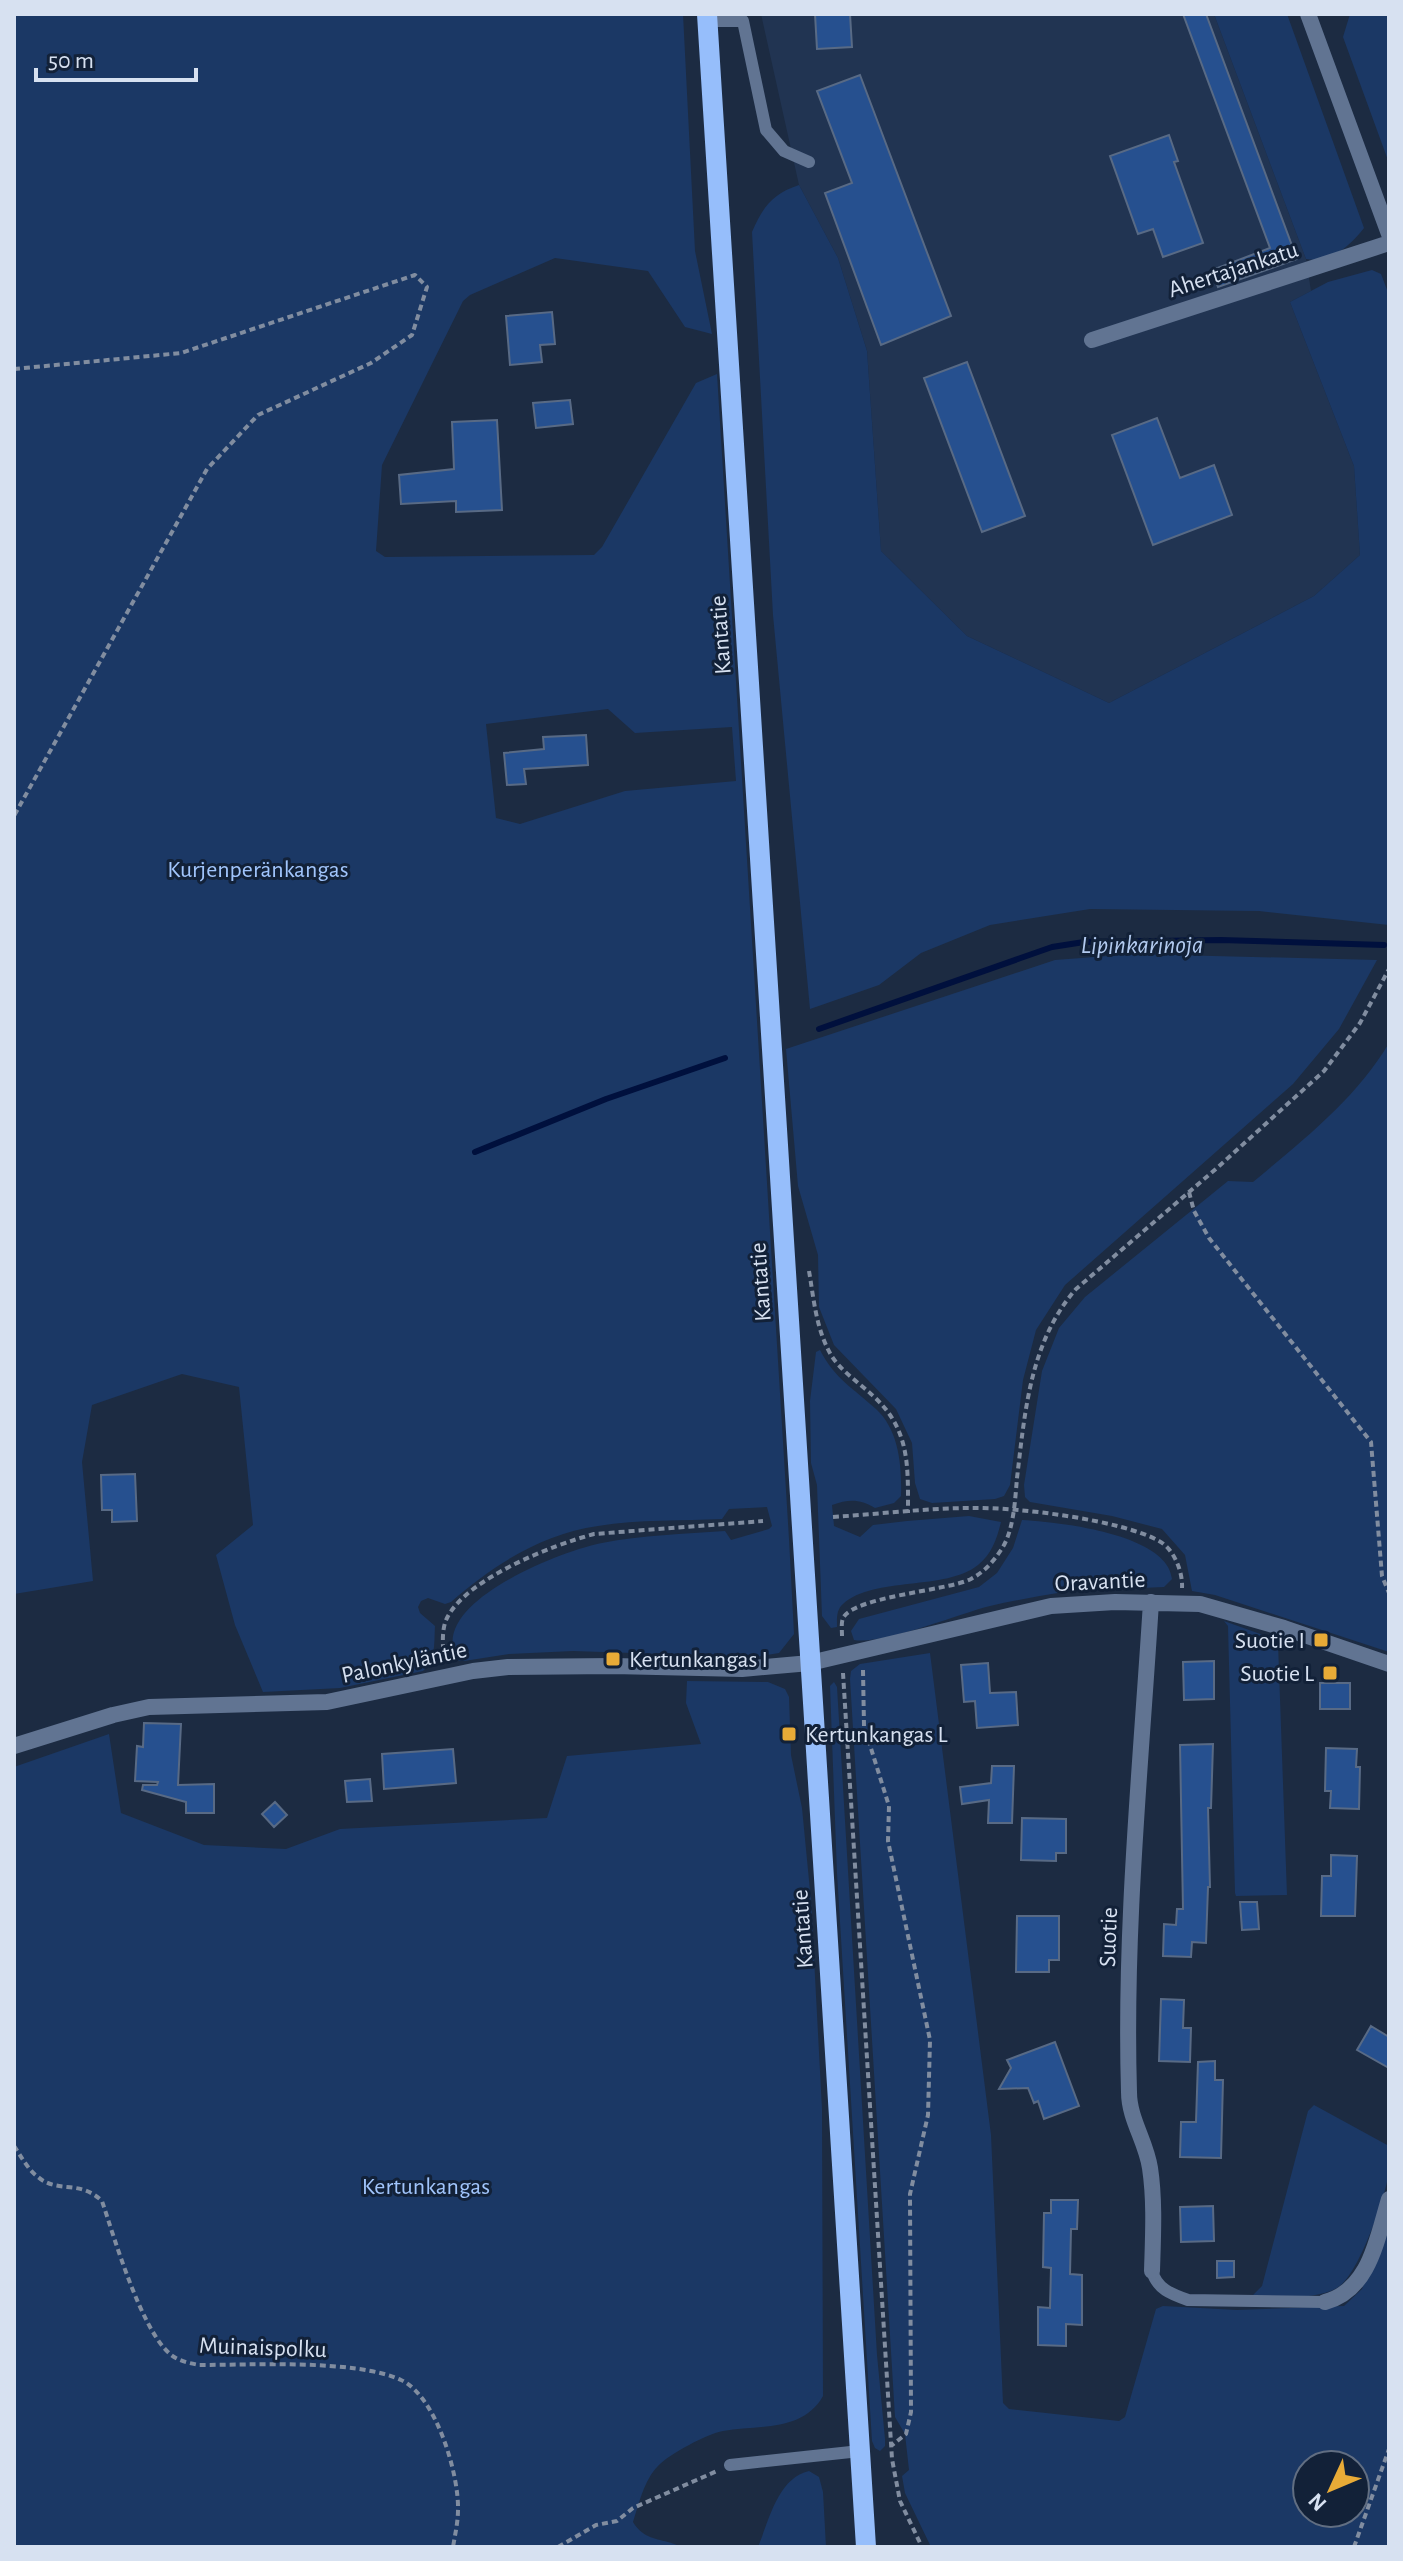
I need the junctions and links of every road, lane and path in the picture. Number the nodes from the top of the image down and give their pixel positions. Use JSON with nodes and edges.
{"nodes":[{"id":1,"x":1308,"y":14,"type":"edge"},
{"id":2,"x":743,"y":17,"type":"edge"},
{"id":3,"x":707,"y":18,"type":"edge"},
{"id":4,"x":809,"y":162,"type":"dead end"},
{"id":5,"x":1389,"y":234,"type":"edge"},
{"id":6,"x":1389,"y":243,"type":"edge"},
{"id":7,"x":1092,"y":340,"type":"dead end"},
{"id":8,"x":14,"y":369,"type":"edge"},
{"id":9,"x":14,"y":816,"type":"edge"},
{"id":10,"x":1389,"y":969,"type":"edge"},
{"id":11,"x":1189,"y":1192,"type":"junction"},
{"id":12,"x":808,"y":1270,"type":"dead end"},
{"id":13,"x":1014,"y":1509,"type":"junction"},
{"id":14,"x":908,"y":1513,"type":"junction"},
{"id":15,"x":833,"y":1517,"type":"dead end"},
{"id":16,"x":763,"y":1521,"type":"dead end"},
{"id":17,"x":1389,"y":1593,"type":"edge"},
{"id":18,"x":1151,"y":1602,"type":"junction"},
{"id":19,"x":1181,"y":1602,"type":"junction"},
{"id":20,"x":863,"y":1651,"type":"junction"},
{"id":21,"x":842,"y":1657,"type":"junction"},
{"id":22,"x":810,"y":1663,"type":"junction"},
{"id":23,"x":1389,"y":1664,"type":"edge"},
{"id":24,"x":446,"y":1676,"type":"junction"},
{"id":25,"x":14,"y":1746,"type":"edge"},
{"id":26,"x":14,"y":2146,"type":"edge"},
{"id":27,"x":1389,"y":2199,"type":"edge"},
{"id":28,"x":1152,"y":2271,"type":"joint"},
{"id":29,"x":1325,"y":2302,"type":"joint"},
{"id":30,"x":891,"y":2446,"type":"junction"},
{"id":31,"x":1389,"y":2449,"type":"edge"},
{"id":32,"x":860,"y":2451,"type":"junction"},
{"id":33,"x":730,"y":2465,"type":"joint"},
{"id":34,"x":453,"y":2547,"type":"edge"},
{"id":35,"x":558,"y":2547,"type":"edge"},
{"id":36,"x":866,"y":2547,"type":"edge"},
{"id":37,"x":922,"y":2547,"type":"edge"},
{"id":38,"x":1354,"y":2547,"type":"edge"}],
"edges":[{"from":1,"to":5,"type":"street"},
{"from":2,"to":3,"type":"lane"},
{"from":2,"to":4,"type":"lane"},
{"from":3,"to":22,"type":"main road","name":"Kantatie"},
{"from":6,"to":7,"type":"street","name":"Ahertajankatu"},
{"from":8,"to":9,"type":"path"},
{"from":10,"to":11,"type":"path"},
{"from":11,"to":13,"type":"path"},
{"from":11,"to":17,"type":"path"},
{"from":12,"to":14,"type":"path"},
{"from":13,"to":14,"type":"path"},
{"from":13,"to":19,"type":"path"},
{"from":13,"to":21,"type":"path"},
{"from":14,"to":15,"type":"path"},
{"from":16,"to":24,"type":"path"},
{"from":18,"to":19,"type":"street","name":"Oravantie"},
{"from":18,"to":20,"type":"street","name":"Oravantie"},
{"from":18,"to":28,"type":"street","name":"Suotie"},
{"from":19,"to":23,"type":"street","name":"Oravantie"},
{"from":20,"to":21,"type":"street","name":"Oravantie"},
{"from":20,"to":30,"type":"path"},
{"from":21,"to":22,"type":"street","name":"Oravantie"},
{"from":21,"to":30,"type":"path"},
{"from":22,"to":24,"type":"street","name":"Palonkyläntie"},
{"from":22,"to":32,"type":"main road","name":"Kantatie"},
{"from":24,"to":25,"type":"street","name":"Palonkyläntie"},
{"from":26,"to":34,"type":"path","name":"Muinaispolku"},
{"from":27,"to":29,"type":"street"},
{"from":28,"to":29,"type":"lane"},
{"from":30,"to":37,"type":"path"},
{"from":31,"to":38,"type":"path"},
{"from":32,"to":33,"type":"lane"},
{"from":32,"to":36,"type":"main road","name":"Kantatie"},
{"from":33,"to":35,"type":"path"}]}
